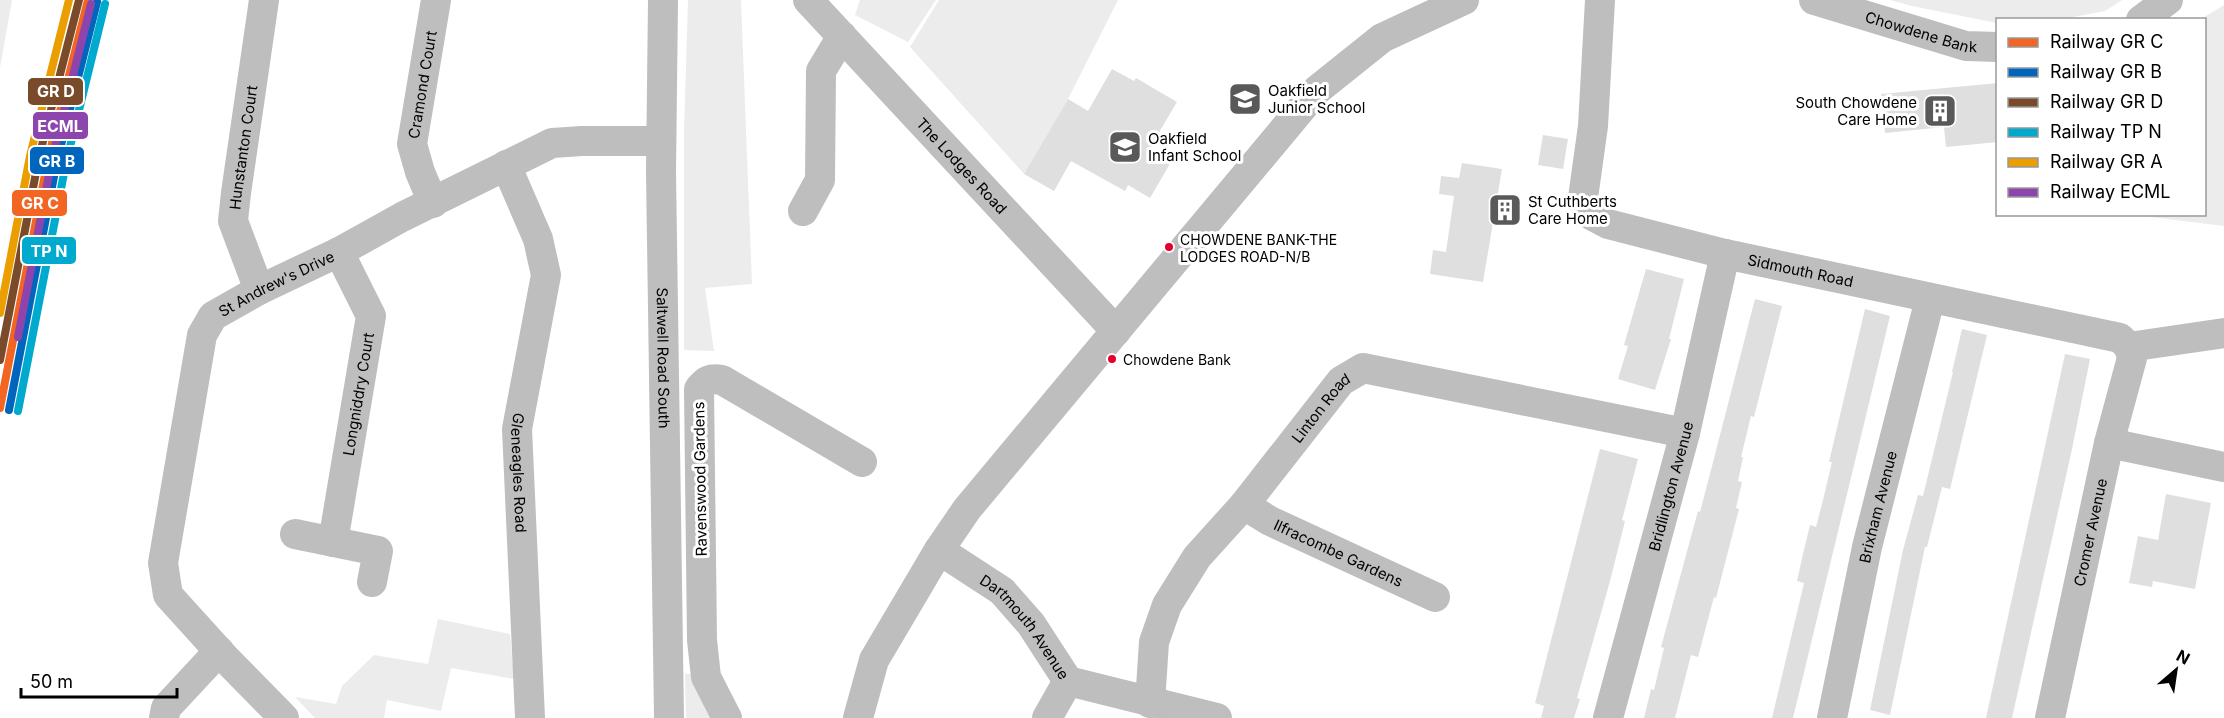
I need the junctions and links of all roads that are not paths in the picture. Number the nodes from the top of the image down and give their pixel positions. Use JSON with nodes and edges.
{"nodes":[{"id":1,"x":264,"y":0,"type":"edge"},
{"id":2,"x":436,"y":0,"type":"edge"},
{"id":3,"x":663,"y":0,"type":"edge"},
{"id":4,"x":808,"y":0,"type":"edge"},
{"id":5,"x":1464,"y":0,"type":"edge"},
{"id":6,"x":1600,"y":0,"type":"edge"},
{"id":7,"x":1814,"y":0,"type":"edge"},
{"id":8,"x":2168,"y":0,"type":"edge"},
{"id":9,"x":2144,"y":18,"type":"edge"},
{"id":10,"x":842,"y":36,"type":"junction"},
{"id":11,"x":1996,"y":47,"type":"edge"},
{"id":12,"x":661,"y":141,"type":"junction"},
{"id":13,"x":506,"y":165,"type":"junction"},
{"id":14,"x":433,"y":202,"type":"junction"},
{"id":15,"x":803,"y":211,"type":"dead end"},
{"id":16,"x":339,"y":252,"type":"junction"},
{"id":17,"x":1725,"y":254,"type":"junction"},
{"id":18,"x":259,"y":290,"type":"junction"},
{"id":19,"x":1930,"y":299,"type":"junction"},
{"id":20,"x":1116,"y":331,"type":"junction"},
{"id":21,"x":2224,"y":333,"type":"edge"},
{"id":22,"x":2129,"y":347,"type":"junction"},
{"id":23,"x":1684,"y":433,"type":"junction"},
{"id":24,"x":2109,"y":443,"type":"junction"},
{"id":25,"x":862,"y":462,"type":"dead end"},
{"id":26,"x":2224,"y":467,"type":"edge"},
{"id":27,"x":1244,"y":505,"type":"junction"},
{"id":28,"x":295,"y":534,"type":"dead end"},
{"id":29,"x":333,"y":542,"type":"junction"},
{"id":30,"x":939,"y":550,"type":"junction"},
{"id":31,"x":372,"y":582,"type":"dead end"},
{"id":32,"x":1435,"y":597,"type":"dead end"},
{"id":33,"x":219,"y":651,"type":"junction"},
{"id":34,"x":1068,"y":681,"type":"junction"},
{"id":35,"x":1150,"y":703,"type":"junction"},
{"id":36,"x":164,"y":718,"type":"edge"},
{"id":37,"x":284,"y":718,"type":"edge"},
{"id":38,"x":530,"y":718,"type":"edge"},
{"id":39,"x":669,"y":718,"type":"edge"},
{"id":40,"x":727,"y":718,"type":"edge"},
{"id":41,"x":858,"y":718,"type":"edge"},
{"id":42,"x":1047,"y":718,"type":"edge"},
{"id":43,"x":1217,"y":718,"type":"edge"},
{"id":44,"x":1608,"y":718,"type":"edge"},
{"id":45,"x":1832,"y":718,"type":"edge"},
{"id":46,"x":2050,"y":718,"type":"edge"}],
"edges":[{"from":1,"to":18,"type":"street","name":"Hunstanton Court"},
{"from":2,"to":14,"type":"street","name":"Cramond Court"},
{"from":3,"to":12,"type":"street","name":"Saltwell Road South"},
{"from":4,"to":10,"type":"street","name":"The Lodges Road"},
{"from":5,"to":20,"type":"street"},
{"from":6,"to":17,"type":"street","name":"Sidmouth Road"},
{"from":7,"to":11,"type":"street","name":"Chowdene Bank"},
{"from":8,"to":9,"type":"street"},
{"from":10,"to":15,"type":"street"},
{"from":10,"to":20,"type":"street","name":"The Lodges Road"},
{"from":12,"to":13,"type":"street","name":"St Andrew's Drive"},
{"from":12,"to":39,"type":"street","name":"Saltwell Road South"},
{"from":13,"to":14,"type":"street","name":"St Andrew's Drive"},
{"from":13,"to":38,"type":"street","name":"Gleneagles Road"},
{"from":14,"to":16,"type":"street","name":"St Andrew's Drive"},
{"from":16,"to":18,"type":"street","name":"St Andrew's Drive"},
{"from":16,"to":29,"type":"street","name":"Longniddry Court"},
{"from":17,"to":19,"type":"street","name":"Sidmouth Road"},
{"from":17,"to":23,"type":"street","name":"Bridlington Avenue"},
{"from":18,"to":33,"type":"street","name":"St Andrew's Drive"},
{"from":19,"to":22,"type":"street","name":"Sidmouth Road"},
{"from":19,"to":45,"type":"street","name":"Brixham Avenue"},
{"from":20,"to":30,"type":"street"},
{"from":21,"to":22,"type":"street"},
{"from":22,"to":24,"type":"street","name":"Cromer Avenue"},
{"from":23,"to":27,"type":"street","name":"Linton Road"},
{"from":23,"to":44,"type":"street","name":"Bridlington Avenue"},
{"from":24,"to":26,"type":"street"},
{"from":24,"to":46,"type":"street","name":"Cromer Avenue"},
{"from":25,"to":40,"type":"street","name":"Ravenswood Gardens"},
{"from":27,"to":32,"type":"street","name":"Ilfracombe Gardens"},
{"from":27,"to":35,"type":"street","name":"Linton Road"},
{"from":28,"to":29,"type":"street"},
{"from":29,"to":31,"type":"street"},
{"from":30,"to":34,"type":"street","name":"Dartmouth Avenue"},
{"from":30,"to":41,"type":"street"},
{"from":33,"to":36,"type":"street"},
{"from":33,"to":37,"type":"street","name":"St Andrew's Drive"},
{"from":34,"to":35,"type":"street","name":"Dartmouth Avenue"},
{"from":34,"to":42,"type":"street"},
{"from":35,"to":43,"type":"street","name":"Dartmouth Avenue"}]}
